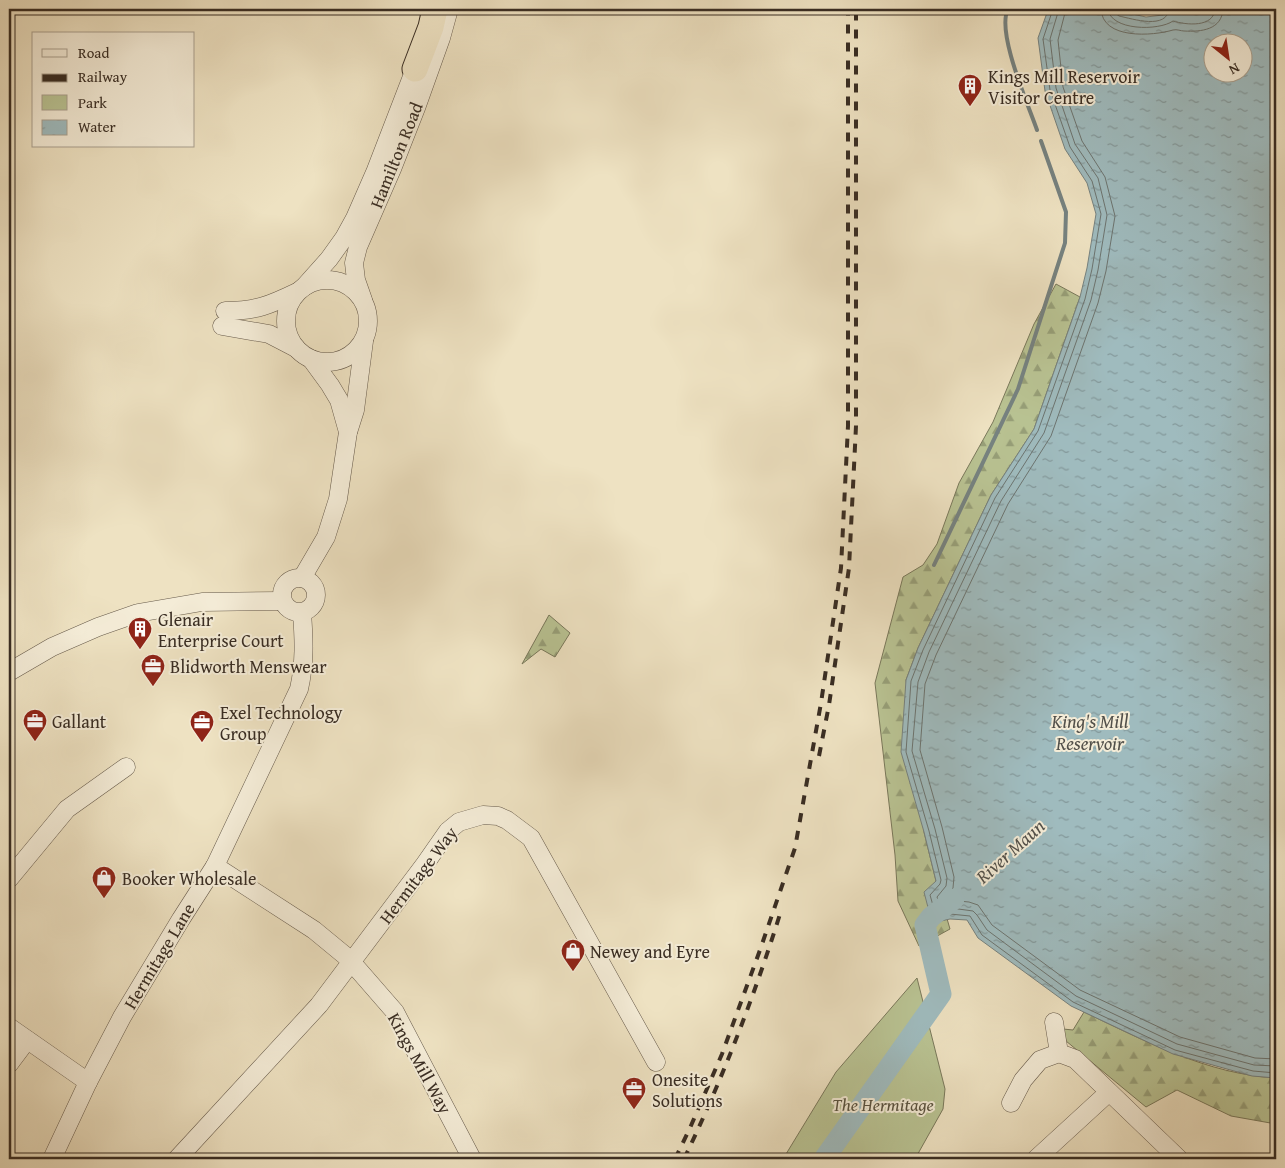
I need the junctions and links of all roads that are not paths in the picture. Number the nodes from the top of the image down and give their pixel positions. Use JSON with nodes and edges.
{"nodes":[{"id":1,"x":423,"y":9,"type":"edge"},
{"id":2,"x":435,"y":9,"type":"edge"},
{"id":3,"x":449,"y":9,"type":"edge"},
{"id":4,"x":415,"y":69,"type":"junction"},
{"id":5,"x":301,"y":290,"type":"junction"},
{"id":6,"x":363,"y":300,"type":"junction"},
{"id":7,"x":364,"y":341,"type":"junction"},
{"id":8,"x":296,"y":348,"type":"junction"},
{"id":9,"x":310,"y":359,"type":"junction"},
{"id":10,"x":348,"y":432,"type":"junction"},
{"id":11,"x":302,"y":578,"type":"junction"},
{"id":12,"x":282,"y":601,"type":"junction"},
{"id":13,"x":302,"y":612,"type":"junction"},
{"id":14,"x":9,"y":672,"type":"edge"},
{"id":15,"x":126,"y":767,"type":"dead end"},
{"id":16,"x":215,"y":866,"type":"junction"},
{"id":17,"x":9,"y":879,"type":"edge"},
{"id":18,"x":352,"y":962,"type":"junction"},
{"id":19,"x":1054,"y":1022,"type":"dead end"},
{"id":20,"x":9,"y":1027,"type":"edge"},
{"id":21,"x":27,"y":1040,"type":"junction"},
{"id":22,"x":1059,"y":1053,"type":"junction"},
{"id":23,"x":656,"y":1062,"type":"dead end"},
{"id":24,"x":9,"y":1064,"type":"edge"},
{"id":25,"x":88,"y":1082,"type":"junction"},
{"id":26,"x":1108,"y":1093,"type":"junction"},
{"id":27,"x":1011,"y":1103,"type":"dead end"},
{"id":28,"x":52,"y":1159,"type":"edge"},
{"id":29,"x":177,"y":1159,"type":"edge"},
{"id":30,"x":472,"y":1159,"type":"edge"},
{"id":31,"x":1036,"y":1159,"type":"edge"},
{"id":32,"x":1178,"y":1159,"type":"edge"}],
"edges":[{"from":1,"to":4,"type":"street","name":"Hamilton Road"},
{"from":2,"to":4,"type":"highway"},
{"from":3,"to":6,"type":"street","name":"Hamilton Road"},
{"from":4,"to":5,"type":"street","name":"Hamilton Road"},
{"from":5,"to":6,"type":"street"},
{"from":5,"to":8,"type":"street","name":"Hamilton Road"},
{"from":5,"to":8,"type":"street"},
{"from":6,"to":7,"type":"street","name":"Hamilton Road"},
{"from":7,"to":9,"type":"street"},
{"from":7,"to":10,"type":"street","name":"Hamilton Road"},
{"from":8,"to":9,"type":"street","name":"Hamilton Road"},
{"from":9,"to":10,"type":"street","name":"Hamilton Road"},
{"from":10,"to":11,"type":"street","name":"Hamilton Road"},
{"from":11,"to":12,"type":"street"},
{"from":11,"to":13,"type":"street"},
{"from":12,"to":13,"type":"street"},
{"from":12,"to":14,"type":"street"},
{"from":13,"to":16,"type":"street","name":"Hermitage Lane"},
{"from":15,"to":17,"type":"street"},
{"from":16,"to":18,"type":"street","name":"Kings Mill Way"},
{"from":16,"to":25,"type":"street","name":"Hermitage Lane"},
{"from":18,"to":23,"type":"street","name":"Hermitage Way"},
{"from":18,"to":29,"type":"street","name":"Hermitage Way"},
{"from":18,"to":30,"type":"street","name":"Kings Mill Way"},
{"from":19,"to":22,"type":"street"},
{"from":20,"to":21,"type":"street"},
{"from":21,"to":24,"type":"street"},
{"from":21,"to":25,"type":"street"},
{"from":22,"to":26,"type":"street"},
{"from":22,"to":27,"type":"street"},
{"from":25,"to":28,"type":"street","name":"Hermitage Lane"},
{"from":26,"to":31,"type":"street"},
{"from":26,"to":32,"type":"street"}]}
